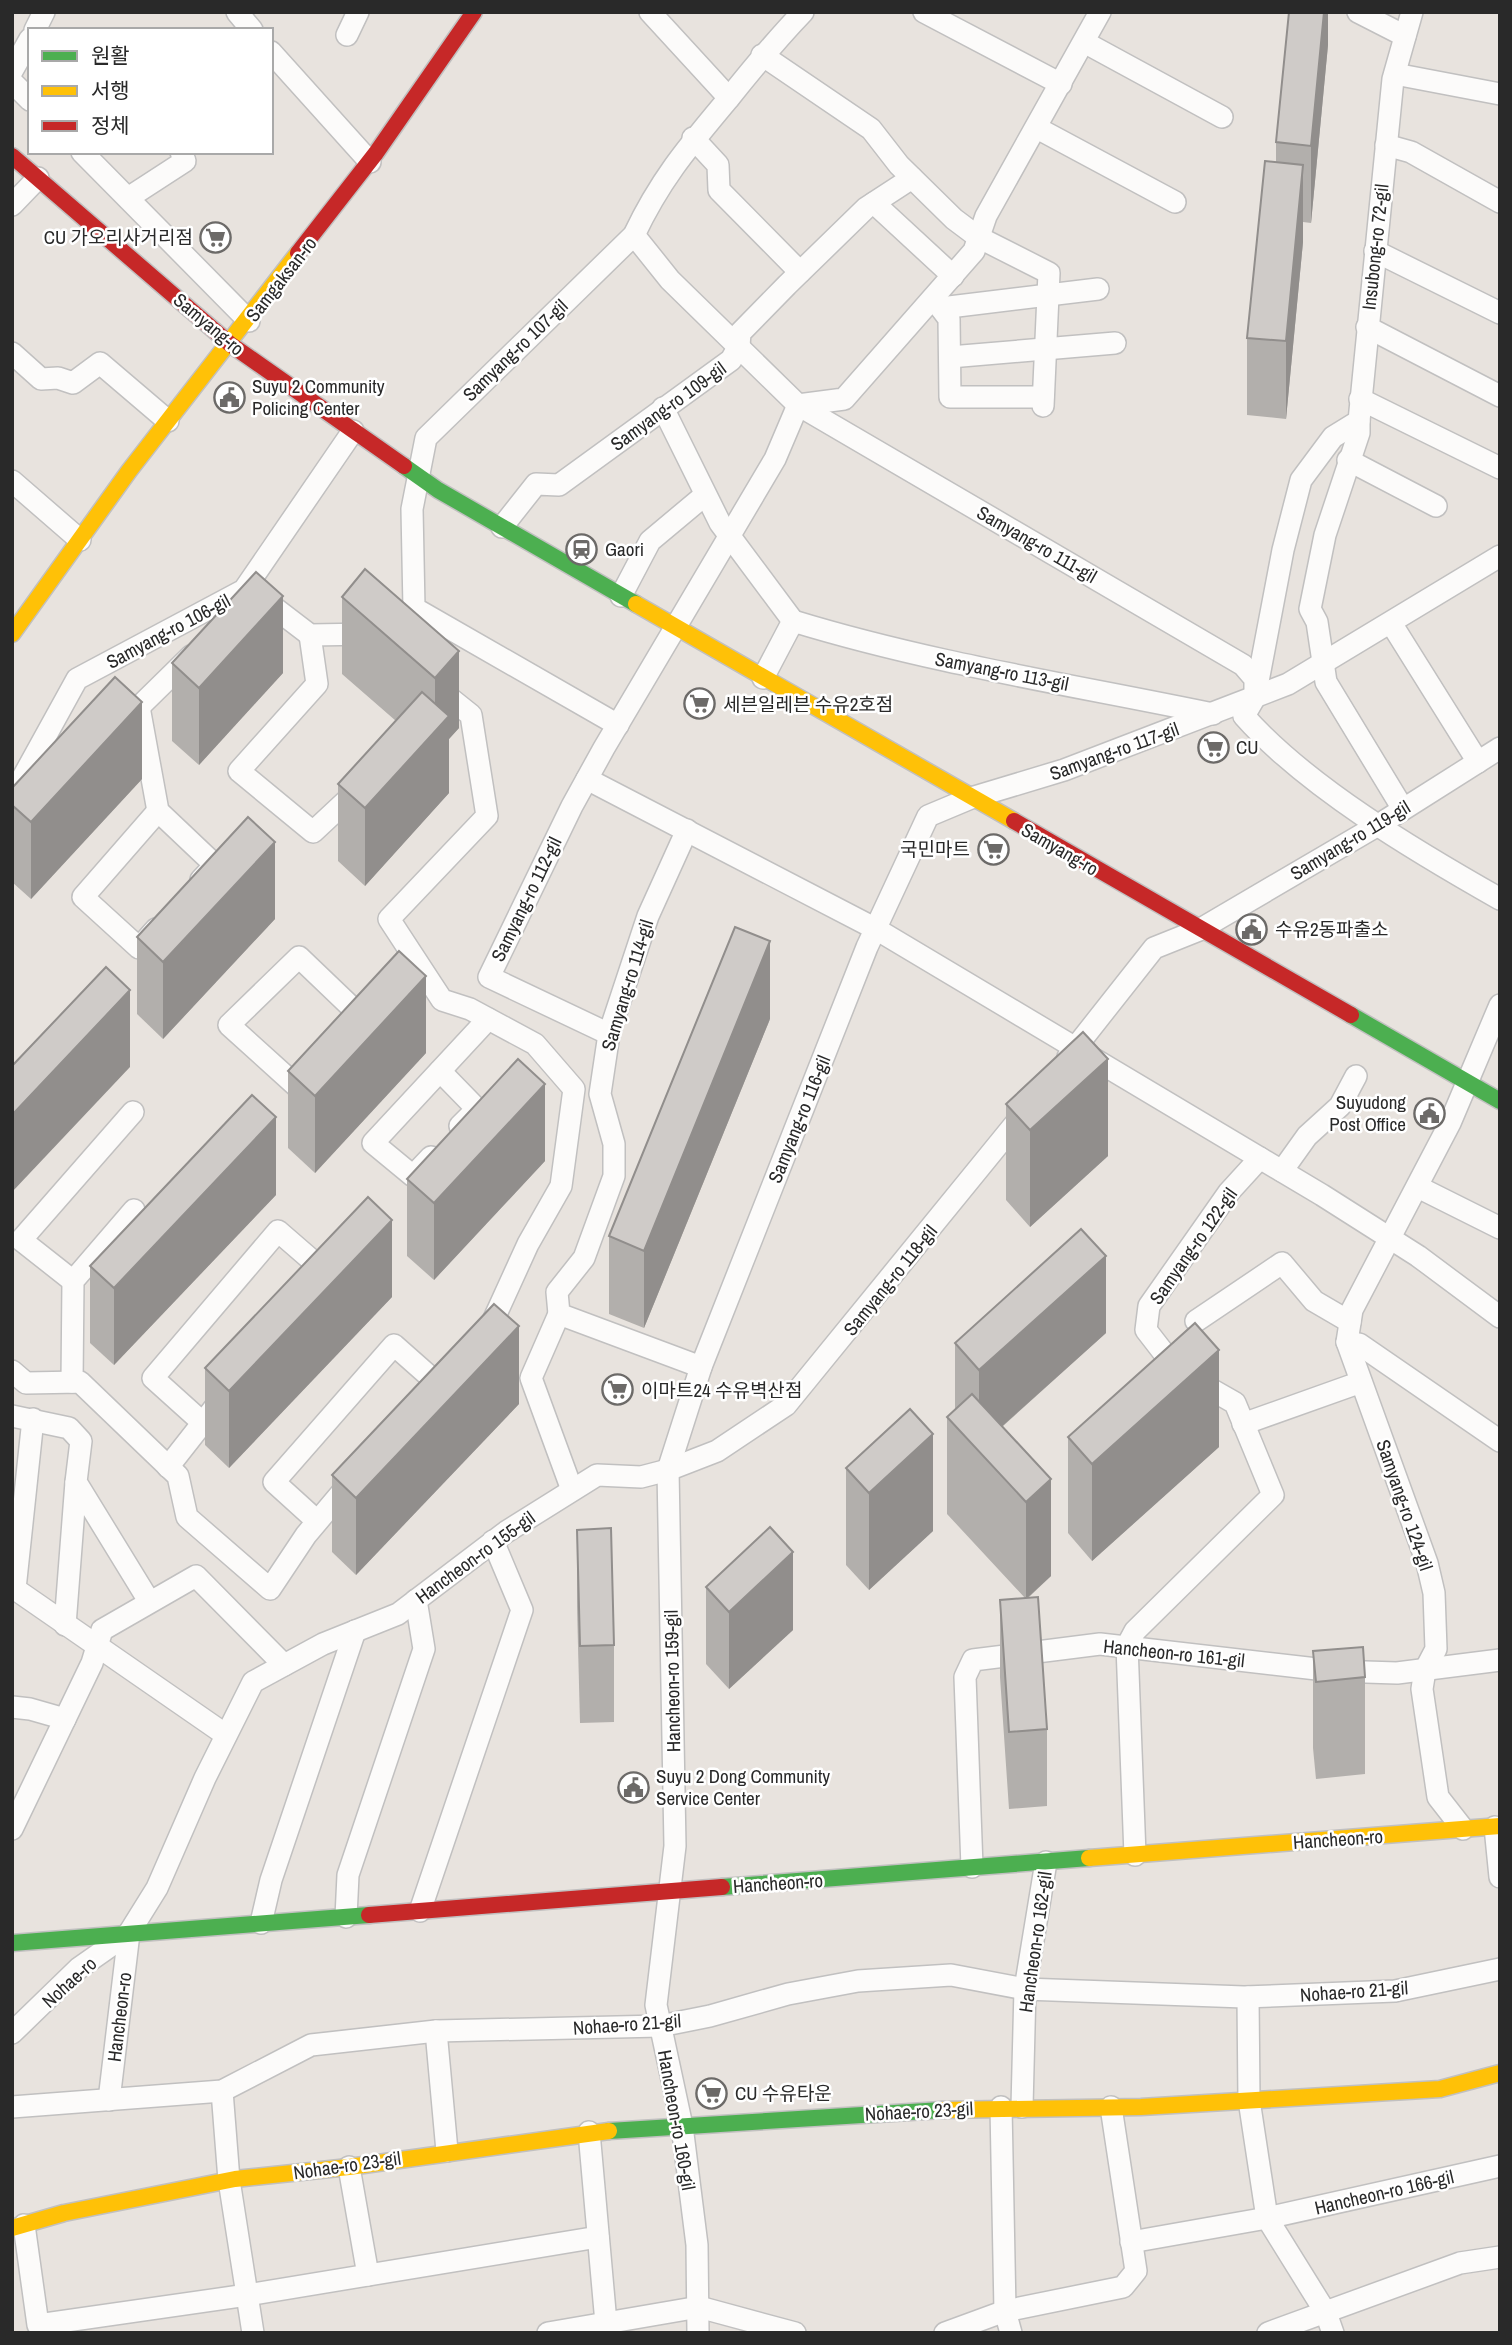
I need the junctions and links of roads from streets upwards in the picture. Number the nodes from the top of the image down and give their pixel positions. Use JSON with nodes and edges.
{"nodes":[{"id":1,"x":44,"y":12,"type":"edge"},
{"id":2,"x":237,"y":12,"type":"edge"},
{"id":3,"x":358,"y":12,"type":"edge"},
{"id":4,"x":474,"y":12,"type":"edge"},
{"id":5,"x":650,"y":12,"type":"edge"},
{"id":6,"x":803,"y":12,"type":"edge"},
{"id":7,"x":924,"y":12,"type":"edge"},
{"id":8,"x":1100,"y":12,"type":"edge"},
{"id":9,"x":1358,"y":12,"type":"edge"},
{"id":10,"x":1412,"y":12,"type":"edge"},
{"id":11,"x":36,"y":28,"type":"edge"},
{"id":12,"x":250,"y":28,"type":"edge"},
{"id":13,"x":347,"y":35,"type":"dead end"},
{"id":14,"x":1405,"y":36,"type":"junction"},
{"id":15,"x":1084,"y":42,"type":"junction"},
{"id":16,"x":28,"y":43,"type":"edge"},
{"id":17,"x":273,"y":54,"type":"edge"},
{"id":18,"x":762,"y":55,"type":"junction"},
{"id":19,"x":12,"y":71,"type":"edge"},
{"id":20,"x":1395,"y":74,"type":"junction"},
{"id":21,"x":12,"y":82,"type":"edge"},
{"id":22,"x":1061,"y":84,"type":"junction"},
{"id":23,"x":1500,"y":94,"type":"edge"},
{"id":24,"x":28,"y":98,"type":"edge"},
{"id":25,"x":729,"y":98,"type":"junction"},
{"id":26,"x":1222,"y":117,"type":"dead end"},
{"id":27,"x":1037,"y":128,"type":"junction"},
{"id":28,"x":693,"y":138,"type":"junction"},
{"id":29,"x":1386,"y":145,"type":"junction"},
{"id":30,"x":84,"y":154,"type":"edge"},
{"id":31,"x":182,"y":154,"type":"edge"},
{"id":32,"x":12,"y":156,"type":"edge"},
{"id":33,"x":370,"y":162,"type":"junction"},
{"id":34,"x":38,"y":178,"type":"junction"},
{"id":35,"x":912,"y":178,"type":"junction"},
{"id":36,"x":128,"y":198,"type":"junction"},
{"id":37,"x":1175,"y":202,"type":"dead end"},
{"id":38,"x":1500,"y":202,"type":"edge"},
{"id":39,"x":874,"y":203,"type":"junction"},
{"id":40,"x":12,"y":205,"type":"edge"},
{"id":41,"x":634,"y":235,"type":"junction"},
{"id":42,"x":978,"y":237,"type":"junction"},
{"id":43,"x":1375,"y":251,"type":"junction"},
{"id":44,"x":800,"y":272,"type":"junction"},
{"id":45,"x":953,"y":276,"type":"junction"},
{"id":46,"x":1098,"y":289,"type":"dead end"},
{"id":47,"x":1048,"y":296,"type":"junction"},
{"id":48,"x":937,"y":303,"type":"junction"},
{"id":49,"x":1500,"y":313,"type":"edge"},
{"id":50,"x":248,"y":321,"type":"junction"},
{"id":51,"x":1367,"y":327,"type":"junction"},
{"id":52,"x":1115,"y":343,"type":"dead end"},
{"id":53,"x":230,"y":344,"type":"junction"},
{"id":54,"x":739,"y":346,"type":"junction"},
{"id":55,"x":1045,"y":350,"type":"junction"},
{"id":56,"x":12,"y":353,"type":"edge"},
{"id":57,"x":950,"y":357,"type":"junction"},
{"id":58,"x":1500,"y":396,"type":"edge"},
{"id":59,"x":1360,"y":399,"type":"junction"},
{"id":60,"x":798,"y":405,"type":"junction"},
{"id":61,"x":663,"y":408,"type":"junction"},
{"id":62,"x":168,"y":421,"type":"junction"},
{"id":63,"x":1359,"y":421,"type":"junction"},
{"id":64,"x":353,"y":430,"type":"junction"},
{"id":65,"x":1348,"y":460,"type":"junction"},
{"id":66,"x":1500,"y":468,"type":"edge"},
{"id":67,"x":418,"y":477,"type":"junction"},
{"id":68,"x":12,"y":481,"type":"edge"},
{"id":69,"x":705,"y":495,"type":"junction"},
{"id":70,"x":1436,"y":506,"type":"dead end"},
{"id":71,"x":502,"y":527,"type":"junction"},
{"id":72,"x":731,"y":534,"type":"junction"},
{"id":73,"x":80,"y":540,"type":"junction"},
{"id":74,"x":1499,"y":557,"type":"edge"},
{"id":75,"x":621,"y":596,"type":"junction"},
{"id":76,"x":793,"y":621,"type":"junction"},
{"id":77,"x":233,"y":622,"type":"edge"},
{"id":78,"x":1391,"y":623,"type":"junction"},
{"id":79,"x":675,"y":627,"type":"junction"},
{"id":80,"x":14,"y":628,"type":"edge"},
{"id":81,"x":310,"y":635,"type":"junction"},
{"id":82,"x":204,"y":644,"type":"edge"},
{"id":83,"x":388,"y":649,"type":"edge"},
{"id":84,"x":1325,"y":662,"type":"junction"},
{"id":85,"x":419,"y":674,"type":"edge"},
{"id":86,"x":763,"y":678,"type":"junction"},
{"id":87,"x":1255,"y":697,"type":"junction"},
{"id":88,"x":139,"y":707,"type":"junction"},
{"id":89,"x":1213,"y":714,"type":"junction"},
{"id":90,"x":618,"y":725,"type":"junction"},
{"id":91,"x":106,"y":730,"type":"edge"},
{"id":92,"x":1500,"y":748,"type":"edge"},
{"id":93,"x":1478,"y":762,"type":"junction"},
{"id":94,"x":374,"y":775,"type":"edge"},
{"id":95,"x":587,"y":779,"type":"junction"},
{"id":96,"x":971,"y":798,"type":"junction"},
{"id":97,"x":22,"y":805,"type":"edge"},
{"id":98,"x":1403,"y":809,"type":"junction"},
{"id":99,"x":158,"y":811,"type":"junction"},
{"id":100,"x":1380,"y":824,"type":"junction"},
{"id":101,"x":687,"y":830,"type":"junction"},
{"id":102,"x":190,"y":892,"type":"edge"},
{"id":103,"x":1500,"y":899,"type":"edge"},
{"id":104,"x":173,"y":911,"type":"edge"},
{"id":105,"x":876,"y":929,"type":"junction"},
{"id":106,"x":1199,"y":930,"type":"junction"},
{"id":107,"x":422,"y":970,"type":"junction"},
{"id":108,"x":404,"y":988,"type":"edge"},
{"id":109,"x":1500,"y":1005,"type":"edge"},
{"id":110,"x":387,"y":1006,"type":"edge"},
{"id":111,"x":488,"y":1019,"type":"junction"},
{"id":112,"x":369,"y":1024,"type":"junction"},
{"id":113,"x":609,"y":1034,"type":"junction"},
{"id":114,"x":349,"y":1043,"type":"edge"},
{"id":115,"x":1076,"y":1047,"type":"junction"},
{"id":116,"x":440,"y":1071,"type":"junction"},
{"id":117,"x":321,"y":1072,"type":"edge"},
{"id":118,"x":1053,"y":1076,"type":"edge"},
{"id":119,"x":1356,"y":1076,"type":"dead end"},
{"id":120,"x":1467,"y":1084,"type":"junction"},
{"id":121,"x":1035,"y":1098,"type":"edge"},
{"id":122,"x":1500,"y":1101,"type":"edge"},
{"id":123,"x":133,"y":1112,"type":"dead end"},
{"id":124,"x":1260,"y":1158,"type":"junction"},
{"id":125,"x":1282,"y":1171,"type":"junction"},
{"id":126,"x":1418,"y":1187,"type":"junction"},
{"id":127,"x":134,"y":1210,"type":"dead end"},
{"id":128,"x":1500,"y":1228,"type":"edge"},
{"id":129,"x":1391,"y":1240,"type":"junction"},
{"id":130,"x":73,"y":1281,"type":"junction"},
{"id":131,"x":306,"y":1292,"type":"edge"},
{"id":132,"x":558,"y":1314,"type":"junction"},
{"id":133,"x":1500,"y":1317,"type":"edge"},
{"id":134,"x":1196,"y":1321,"type":"edge"},
{"id":135,"x":1349,"y":1332,"type":"junction"},
{"id":136,"x":457,"y":1364,"type":"edge"},
{"id":137,"x":701,"y":1367,"type":"junction"},
{"id":138,"x":12,"y":1371,"type":"edge"},
{"id":139,"x":531,"y":1378,"type":"junction"},
{"id":140,"x":237,"y":1379,"type":"edge"},
{"id":141,"x":1361,"y":1381,"type":"junction"},
{"id":142,"x":72,"y":1382,"type":"junction"},
{"id":143,"x":437,"y":1383,"type":"junction"},
{"id":144,"x":420,"y":1403,"type":"edge"},
{"id":145,"x":23,"y":1417,"type":"edge"},
{"id":146,"x":203,"y":1423,"type":"junction"},
{"id":147,"x":1244,"y":1424,"type":"junction"},
{"id":148,"x":1500,"y":1441,"type":"edge"},
{"id":149,"x":168,"y":1467,"type":"junction"},
{"id":150,"x":668,"y":1470,"type":"junction"},
{"id":151,"x":360,"y":1472,"type":"edge"},
{"id":152,"x":76,"y":1482,"type":"junction"},
{"id":153,"x":19,"y":1489,"type":"edge"},
{"id":154,"x":572,"y":1490,"type":"junction"},
{"id":155,"x":317,"y":1521,"type":"junction"},
{"id":156,"x":494,"y":1541,"type":"junction"},
{"id":157,"x":15,"y":1566,"type":"edge"},
{"id":158,"x":416,"y":1600,"type":"junction"},
{"id":159,"x":149,"y":1601,"type":"junction"},
{"id":160,"x":65,"y":1625,"type":"junction"},
{"id":161,"x":355,"y":1631,"type":"junction"},
{"id":162,"x":96,"y":1646,"type":"junction"},
{"id":163,"x":1127,"y":1647,"type":"junction"},
{"id":164,"x":1500,"y":1660,"type":"edge"},
{"id":165,"x":284,"y":1665,"type":"junction"},
{"id":166,"x":1425,"y":1670,"type":"junction"},
{"id":167,"x":12,"y":1707,"type":"edge"},
{"id":168,"x":65,"y":1719,"type":"junction"},
{"id":169,"x":226,"y":1735,"type":"junction"},
{"id":170,"x":18,"y":1803,"type":"edge"},
{"id":171,"x":1497,"y":1826,"type":"edge"},
{"id":172,"x":12,"y":1829,"type":"edge"},
{"id":173,"x":1462,"y":1829,"type":"junction"},
{"id":174,"x":1135,"y":1855,"type":"junction"},
{"id":175,"x":1046,"y":1861,"type":"junction"},
{"id":176,"x":972,"y":1867,"type":"junction"},
{"id":177,"x":1500,"y":1877,"type":"edge"},
{"id":178,"x":669,"y":1891,"type":"junction"},
{"id":179,"x":420,"y":1911,"type":"junction"},
{"id":180,"x":346,"y":1917,"type":"junction"},
{"id":181,"x":261,"y":1923,"type":"junction"},
{"id":182,"x":128,"y":1933,"type":"junction"},
{"id":183,"x":12,"y":1942,"type":"edge"},
{"id":184,"x":1500,"y":1969,"type":"edge"},
{"id":185,"x":1025,"y":1989,"type":"junction"},
{"id":186,"x":1248,"y":1997,"type":"junction"},
{"id":187,"x":660,"y":2026,"type":"junction"},
{"id":188,"x":436,"y":2031,"type":"junction"},
{"id":189,"x":12,"y":2034,"type":"edge"},
{"id":190,"x":1500,"y":2073,"type":"edge"},
{"id":191,"x":222,"y":2091,"type":"junction"},
{"id":192,"x":108,"y":2100,"type":"junction"},
{"id":193,"x":1249,"y":2100,"type":"junction"},
{"id":194,"x":12,"y":2107,"type":"edge"},
{"id":195,"x":1012,"y":2107,"type":"junction"},
{"id":196,"x":1111,"y":2107,"type":"junction"},
{"id":197,"x":682,"y":2126,"type":"junction"},
{"id":198,"x":589,"y":2132,"type":"junction"},
{"id":199,"x":447,"y":2151,"type":"junction"},
{"id":200,"x":1500,"y":2166,"type":"edge"},
{"id":201,"x":349,"y":2167,"type":"junction"},
{"id":202,"x":229,"y":2180,"type":"junction"},
{"id":203,"x":1267,"y":2218,"type":"junction"},
{"id":204,"x":18,"y":2227,"type":"edge"},
{"id":205,"x":598,"y":2237,"type":"junction"},
{"id":206,"x":1131,"y":2242,"type":"junction"},
{"id":207,"x":1500,"y":2257,"type":"edge"},
{"id":208,"x":368,"y":2275,"type":"junction"},
{"id":209,"x":247,"y":2295,"type":"junction"},
{"id":210,"x":699,"y":2307,"type":"junction"},
{"id":211,"x":1005,"y":2311,"type":"junction"},
{"id":212,"x":1329,"y":2323,"type":"edge"},
{"id":213,"x":605,"y":2328,"type":"edge"},
{"id":214,"x":253,"y":2333,"type":"edge"},
{"id":215,"x":548,"y":2333,"type":"edge"},
{"id":216,"x":698,"y":2333,"type":"edge"},
{"id":217,"x":795,"y":2333,"type":"edge"},
{"id":218,"x":945,"y":2333,"type":"edge"},
{"id":219,"x":1012,"y":2333,"type":"edge"},
{"id":220,"x":1268,"y":2333,"type":"edge"}],
"edges":[{"from":1,"to":11,"type":"street"},
{"from":2,"to":12,"type":"street"},
{"from":3,"to":13,"type":"street"},
{"from":4,"to":33,"type":"street","name":"Samgaksan-ro"},
{"from":5,"to":25,"type":"street"},
{"from":6,"to":18,"type":"street","name":"Samyang-ro 107-gil"},
{"from":7,"to":22,"type":"street"},
{"from":8,"to":15,"type":"street"},
{"from":9,"to":14,"type":"street"},
{"from":10,"to":14,"type":"street","name":"Insubong-ro 72-gil"},
{"from":14,"to":20,"type":"street","name":"Insubong-ro 72-gil"},
{"from":15,"to":22,"type":"street"},
{"from":15,"to":26,"type":"street"},
{"from":16,"to":19,"type":"street"},
{"from":17,"to":33,"type":"street"},
{"from":18,"to":25,"type":"street","name":"Samyang-ro 107-gil"},
{"from":18,"to":35,"type":"street"},
{"from":20,"to":23,"type":"street"},
{"from":20,"to":29,"type":"street","name":"Insubong-ro 72-gil"},
{"from":21,"to":24,"type":"street"},
{"from":22,"to":27,"type":"street"},
{"from":25,"to":28,"type":"street","name":"Samyang-ro 107-gil"},
{"from":27,"to":37,"type":"street"},
{"from":27,"to":42,"type":"street"},
{"from":28,"to":41,"type":"street","name":"Samyang-ro 107-gil"},
{"from":28,"to":44,"type":"street"},
{"from":29,"to":38,"type":"street"},
{"from":29,"to":43,"type":"street","name":"Insubong-ro 72-gil"},
{"from":30,"to":36,"type":"street"},
{"from":31,"to":36,"type":"street"},
{"from":32,"to":34,"type":"street","name":"Samyang-ro"},
{"from":33,"to":50,"type":"street","name":"Samgaksan-ro"},
{"from":34,"to":40,"type":"street"},
{"from":34,"to":53,"type":"street","name":"Samyang-ro"},
{"from":35,"to":39,"type":"street","name":"Samyang-ro 109-gil"},
{"from":35,"to":42,"type":"street"},
{"from":36,"to":50,"type":"street"},
{"from":39,"to":44,"type":"street","name":"Samyang-ro 109-gil"},
{"from":39,"to":45,"type":"street"},
{"from":41,"to":54,"type":"street"},
{"from":41,"to":67,"type":"street","name":"Samyang-ro 107-gil"},
{"from":42,"to":45,"type":"street"},
{"from":42,"to":47,"type":"street"},
{"from":43,"to":49,"type":"street"},
{"from":43,"to":51,"type":"street","name":"Insubong-ro 72-gil"},
{"from":44,"to":54,"type":"street","name":"Samyang-ro 109-gil"},
{"from":45,"to":48,"type":"street"},
{"from":46,"to":47,"type":"street"},
{"from":47,"to":48,"type":"street"},
{"from":47,"to":55,"type":"street"},
{"from":48,"to":57,"type":"street"},
{"from":48,"to":60,"type":"street"},
{"from":50,"to":53,"type":"street","name":"Samgaksan-ro"},
{"from":51,"to":58,"type":"street"},
{"from":51,"to":59,"type":"street","name":"Insubong-ro 72-gil"},
{"from":52,"to":55,"type":"street"},
{"from":53,"to":62,"type":"street","name":"Samgaksan-ro"},
{"from":53,"to":64,"type":"street","name":"Samyang-ro"},
{"from":54,"to":60,"type":"street"},
{"from":54,"to":61,"type":"street","name":"Samyang-ro 109-gil"},
{"from":55,"to":57,"type":"street"},
{"from":55,"to":57,"type":"street"},
{"from":56,"to":62,"type":"street"},
{"from":59,"to":63,"type":"street","name":"Insubong-ro 72-gil"},
{"from":59,"to":66,"type":"street"},
{"from":60,"to":72,"type":"street"},
{"from":60,"to":87,"type":"street","name":"Samyang-ro 111-gil"},
{"from":61,"to":69,"type":"street"},
{"from":61,"to":71,"type":"street","name":"Samyang-ro 109-gil"},
{"from":62,"to":73,"type":"street","name":"Samgaksan-ro"},
{"from":63,"to":65,"type":"street","name":"Insubong-ro 72-gil"},
{"from":63,"to":87,"type":"street"},
{"from":64,"to":67,"type":"street","name":"Samyang-ro"},
{"from":64,"to":97,"type":"street","name":"Samyang-ro 106-gil"},
{"from":65,"to":70,"type":"street"},
{"from":65,"to":84,"type":"street","name":"Insubong-ro 72-gil"},
{"from":67,"to":71,"type":"street","name":"Samyang-ro"},
{"from":67,"to":90,"type":"street"},
{"from":68,"to":73,"type":"street"},
{"from":69,"to":72,"type":"street"},
{"from":69,"to":75,"type":"street"},
{"from":71,"to":75,"type":"street","name":"Samyang-ro"},
{"from":72,"to":76,"type":"street"},
{"from":72,"to":79,"type":"street"},
{"from":73,"to":80,"type":"street","name":"Samgaksan-ro"},
{"from":74,"to":78,"type":"street","name":"Samyang-ro 117-gil"},
{"from":75,"to":79,"type":"street","name":"Samyang-ro"},
{"from":76,"to":86,"type":"street"},
{"from":76,"to":89,"type":"street","name":"Samyang-ro 113-gil"},
{"from":77,"to":81,"type":"street"},
{"from":78,"to":84,"type":"street","name":"Samyang-ro 117-gil"},
{"from":78,"to":93,"type":"street"},
{"from":79,"to":86,"type":"street","name":"Samyang-ro"},
{"from":79,"to":90,"type":"street","name":"Samyang-ro 112-gil"},
{"from":81,"to":83,"type":"street"},
{"from":81,"to":94,"type":"street"},
{"from":82,"to":88,"type":"street"},
{"from":84,"to":87,"type":"street","name":"Samyang-ro 117-gil"},
{"from":84,"to":98,"type":"street"},
{"from":85,"to":107,"type":"street"},
{"from":86,"to":96,"type":"street","name":"Samyang-ro"},
{"from":87,"to":89,"type":"street","name":"Samyang-ro 117-gil"},
{"from":87,"to":100,"type":"street"},
{"from":88,"to":91,"type":"street"},
{"from":88,"to":99,"type":"street"},
{"from":89,"to":96,"type":"street","name":"Samyang-ro 117-gil"},
{"from":90,"to":95,"type":"street","name":"Samyang-ro 112-gil"},
{"from":92,"to":93,"type":"street","name":"Samyang-ro 119-gil"},
{"from":93,"to":98,"type":"street","name":"Samyang-ro 119-gil"},
{"from":95,"to":101,"type":"street"},
{"from":95,"to":113,"type":"street","name":"Samyang-ro 112-gil"},
{"from":96,"to":105,"type":"street","name":"Samyang-ro 116-gil"},
{"from":96,"to":106,"type":"street","name":"Samyang-ro"},
{"from":98,"to":100,"type":"street","name":"Samyang-ro 119-gil"},
{"from":99,"to":102,"type":"street"},
{"from":99,"to":104,"type":"street"},
{"from":100,"to":103,"type":"street"},
{"from":100,"to":106,"type":"street","name":"Samyang-ro 119-gil"},
{"from":101,"to":105,"type":"street"},
{"from":101,"to":113,"type":"street","name":"Samyang-ro 114-gil"},
{"from":105,"to":115,"type":"street"},
{"from":105,"to":137,"type":"street","name":"Samyang-ro 116-gil"},
{"from":106,"to":115,"type":"street"},
{"from":106,"to":120,"type":"street","name":"Samyang-ro"},
{"from":107,"to":108,"type":"street"},
{"from":107,"to":111,"type":"street"},
{"from":109,"to":120,"type":"street"},
{"from":110,"to":112,"type":"street"},
{"from":111,"to":116,"type":"street"},
{"from":111,"to":139,"type":"street"},
{"from":112,"to":114,"type":"street"},
{"from":112,"to":117,"type":"street"},
{"from":113,"to":132,"type":"street","name":"Samyang-ro 114-gil"},
{"from":115,"to":118,"type":"street"},
{"from":115,"to":124,"type":"street"},
{"from":116,"to":116,"type":"street"},
{"from":119,"to":125,"type":"street"},
{"from":120,"to":122,"type":"street","name":"Samyang-ro"},
{"from":120,"to":126,"type":"street"},
{"from":121,"to":150,"type":"street","name":"Samyang-ro 118-gil"},
{"from":123,"to":130,"type":"street"},
{"from":124,"to":125,"type":"street"},
{"from":124,"to":147,"type":"street","name":"Samyang-ro 122-gil"},
{"from":125,"to":129,"type":"street"},
{"from":126,"to":128,"type":"street"},
{"from":126,"to":129,"type":"street"},
{"from":127,"to":130,"type":"street"},
{"from":129,"to":133,"type":"street"},
{"from":129,"to":135,"type":"street"},
{"from":130,"to":142,"type":"street"},
{"from":131,"to":146,"type":"street"},
{"from":132,"to":137,"type":"street"},
{"from":132,"to":139,"type":"street","name":"Samyang-ro 114-gil"},
{"from":134,"to":135,"type":"street"},
{"from":135,"to":141,"type":"street","name":"Samyang-ro 124-gil"},
{"from":135,"to":148,"type":"street"},
{"from":136,"to":143,"type":"street"},
{"from":137,"to":150,"type":"street","name":"Samyang-ro 116-gil"},
{"from":138,"to":142,"type":"street"},
{"from":139,"to":154,"type":"street"},
{"from":140,"to":146,"type":"street"},
{"from":141,"to":147,"type":"street"},
{"from":141,"to":166,"type":"street","name":"Samyang-ro 124-gil"},
{"from":142,"to":149,"type":"street"},
{"from":143,"to":144,"type":"street"},
{"from":143,"to":155,"type":"street"},
{"from":145,"to":152,"type":"street"},
{"from":145,"to":153,"type":"street"},
{"from":146,"to":149,"type":"street"},
{"from":147,"to":163,"type":"street","name":"Samyang-ro 122-gil"},
{"from":149,"to":155,"type":"street"},
{"from":150,"to":154,"type":"street","name":"Hancheon-ro 155-gil"},
{"from":150,"to":178,"type":"street","name":"Hancheon-ro 159-gil"},
{"from":151,"to":155,"type":"street"},
{"from":152,"to":159,"type":"street"},
{"from":152,"to":160,"type":"street"},
{"from":153,"to":157,"type":"street"},
{"from":154,"to":156,"type":"street","name":"Hancheon-ro 155-gil"},
{"from":156,"to":158,"type":"street","name":"Hancheon-ro 155-gil"},
{"from":156,"to":179,"type":"street"},
{"from":157,"to":160,"type":"street"},
{"from":158,"to":161,"type":"street","name":"Hancheon-ro 155-gil"},
{"from":158,"to":180,"type":"street"},
{"from":159,"to":162,"type":"street"},
{"from":159,"to":165,"type":"street"},
{"from":160,"to":162,"type":"street"},
{"from":161,"to":165,"type":"street","name":"Hancheon-ro 155-gil"},
{"from":161,"to":181,"type":"street"},
{"from":162,"to":168,"type":"street"},
{"from":162,"to":169,"type":"street"},
{"from":163,"to":166,"type":"street","name":"Hancheon-ro 161-gil"},
{"from":163,"to":174,"type":"street"},
{"from":163,"to":176,"type":"street","name":"Hancheon-ro 161-gil"},
{"from":164,"to":166,"type":"street","name":"Hancheon-ro 161-gil"},
{"from":165,"to":169,"type":"street","name":"Hancheon-ro 155-gil"},
{"from":166,"to":173,"type":"street","name":"Samyang-ro 124-gil"},
{"from":167,"to":168,"type":"street"},
{"from":168,"to":170,"type":"street"},
{"from":169,"to":182,"type":"street","name":"Hancheon-ro 155-gil"},
{"from":170,"to":172,"type":"street"},
{"from":171,"to":173,"type":"street","name":"Hancheon-ro"},
{"from":171,"to":177,"type":"street"},
{"from":173,"to":174,"type":"street","name":"Hancheon-ro"},
{"from":174,"to":175,"type":"street","name":"Hancheon-ro"},
{"from":175,"to":176,"type":"street","name":"Hancheon-ro"},
{"from":175,"to":185,"type":"street","name":"Hancheon-ro 162-gil"},
{"from":176,"to":178,"type":"street","name":"Hancheon-ro"},
{"from":178,"to":179,"type":"street","name":"Hancheon-ro"},
{"from":178,"to":187,"type":"street","name":"Hancheon-ro 160-gil"},
{"from":179,"to":180,"type":"street","name":"Hancheon-ro"},
{"from":180,"to":181,"type":"street","name":"Hancheon-ro"},
{"from":181,"to":182,"type":"street","name":"Hancheon-ro"},
{"from":182,"to":183,"type":"street","name":"Hancheon-ro"},
{"from":182,"to":189,"type":"street","name":"Nohae-ro"},
{"from":182,"to":192,"type":"street","name":"Hancheon-ro"},
{"from":184,"to":186,"type":"street","name":"Nohae-ro 21-gil"},
{"from":185,"to":186,"type":"street","name":"Nohae-ro 21-gil"},
{"from":185,"to":187,"type":"street","name":"Nohae-ro 21-gil"},
{"from":185,"to":195,"type":"street","name":"Hancheon-ro 162-gil"},
{"from":186,"to":193,"type":"street"},
{"from":187,"to":188,"type":"street","name":"Nohae-ro 21-gil"},
{"from":187,"to":197,"type":"street","name":"Hancheon-ro 160-gil"},
{"from":188,"to":191,"type":"street","name":"Nohae-ro 21-gil"},
{"from":188,"to":199,"type":"street"},
{"from":190,"to":193,"type":"street","name":"Nohae-ro 23-gil"},
{"from":191,"to":192,"type":"street","name":"Nohae-ro 21-gil"},
{"from":191,"to":202,"type":"street"},
{"from":192,"to":194,"type":"street","name":"Nohae-ro 21-gil"},
{"from":193,"to":196,"type":"street","name":"Nohae-ro 23-gil"},
{"from":193,"to":203,"type":"street"},
{"from":195,"to":196,"type":"street","name":"Nohae-ro 23-gil"},
{"from":195,"to":197,"type":"street","name":"Nohae-ro 23-gil"},
{"from":195,"to":211,"type":"street","name":"Hancheon-ro 162-gil"},
{"from":196,"to":206,"type":"street"},
{"from":197,"to":198,"type":"street","name":"Nohae-ro 23-gil"},
{"from":197,"to":210,"type":"street","name":"Hancheon-ro 160-gil"},
{"from":198,"to":199,"type":"street","name":"Nohae-ro 23-gil"},
{"from":198,"to":205,"type":"street"},
{"from":199,"to":201,"type":"street","name":"Nohae-ro 23-gil"},
{"from":200,"to":203,"type":"street","name":"Hancheon-ro 166-gil"},
{"from":201,"to":202,"type":"street","name":"Nohae-ro 23-gil"},
{"from":201,"to":208,"type":"street"},
{"from":202,"to":204,"type":"street","name":"Nohae-ro 23-gil"},
{"from":202,"to":209,"type":"street"},
{"from":203,"to":206,"type":"street"},
{"from":203,"to":212,"type":"street"},
{"from":204,"to":209,"type":"street","name":"Nohae-ro 23-gil"},
{"from":205,"to":208,"type":"street"},
{"from":205,"to":213,"type":"street"},
{"from":206,"to":211,"type":"street"},
{"from":207,"to":212,"type":"street"},
{"from":208,"to":209,"type":"street"},
{"from":209,"to":214,"type":"street"},
{"from":210,"to":213,"type":"street"},
{"from":210,"to":216,"type":"street","name":"Hancheon-ro 160-gil"},
{"from":210,"to":217,"type":"street"},
{"from":211,"to":218,"type":"street"},
{"from":211,"to":219,"type":"street","name":"Hancheon-ro 162-gil"},
{"from":212,"to":220,"type":"street"},
{"from":213,"to":215,"type":"street"}]}
